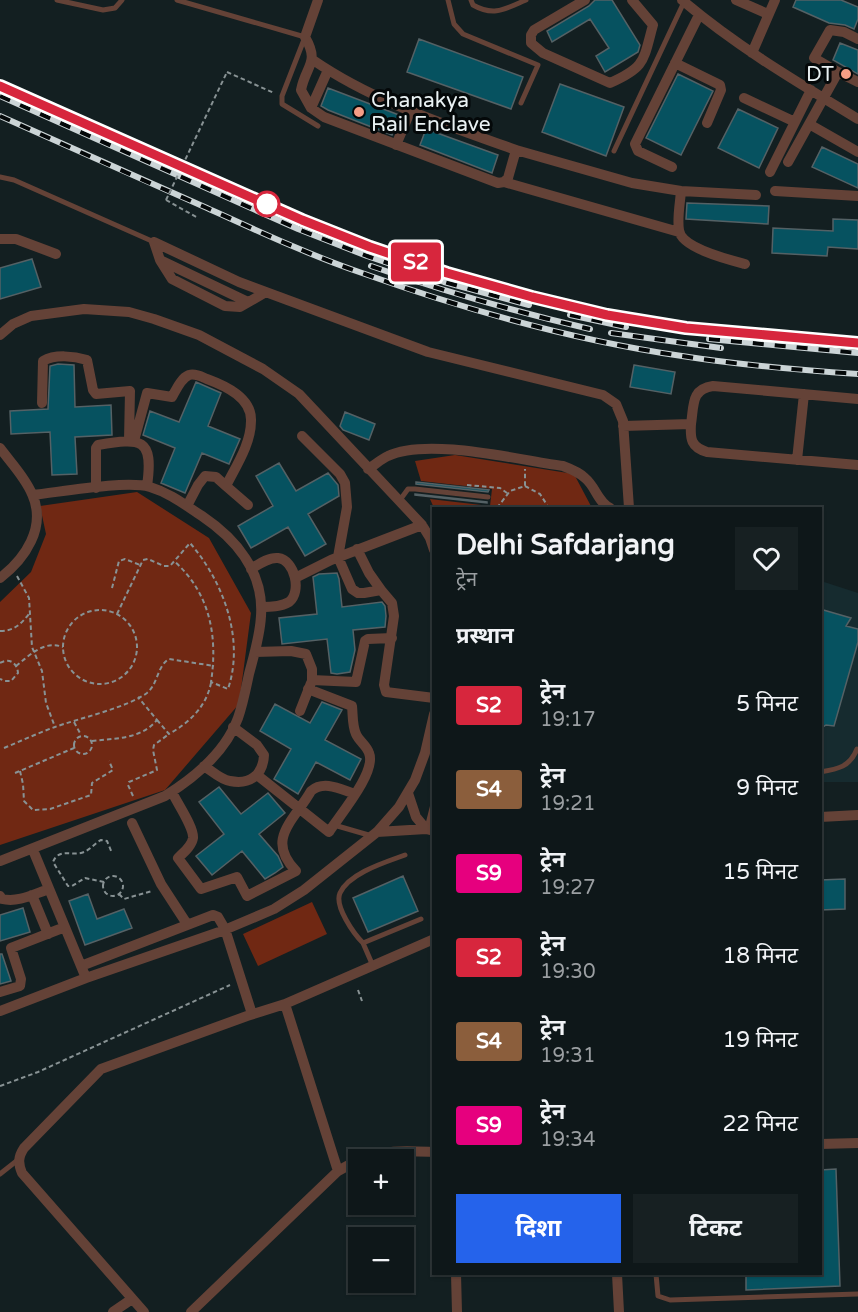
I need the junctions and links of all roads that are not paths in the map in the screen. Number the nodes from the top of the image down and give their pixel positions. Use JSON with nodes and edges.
{"nodes":[{"id":1,"x":57,"y":0,"type":"edge"},
{"id":2,"x":122,"y":0,"type":"edge"},
{"id":3,"x":177,"y":0,"type":"edge"},
{"id":4,"x":318,"y":0,"type":"edge"},
{"id":5,"x":448,"y":0,"type":"edge"},
{"id":6,"x":471,"y":0,"type":"edge"},
{"id":7,"x":526,"y":0,"type":"edge"},
{"id":8,"x":585,"y":0,"type":"edge"},
{"id":9,"x":632,"y":0,"type":"edge"},
{"id":10,"x":736,"y":0,"type":"edge"},
{"id":11,"x":775,"y":0,"type":"edge"},
{"id":12,"x":683,"y":1,"type":"edge"},
{"id":13,"x":768,"y":14,"type":"junction"},
{"id":14,"x":699,"y":15,"type":"junction"},
{"id":15,"x":305,"y":37,"type":"junction"},
{"id":16,"x":858,"y":39,"type":"edge"},
{"id":17,"x":752,"y":53,"type":"junction"},
{"id":18,"x":313,"y":60,"type":"junction"},
{"id":19,"x":675,"y":63,"type":"junction"},
{"id":20,"x":328,"y":70,"type":"junction"},
{"id":21,"x":838,"y":72,"type":"junction"},
{"id":22,"x":858,"y":82,"type":"edge"},
{"id":23,"x":811,"y":90,"type":"junction"},
{"id":24,"x":823,"y":97,"type":"junction"},
{"id":25,"x":744,"y":98,"type":"dead end"},
{"id":26,"x":521,"y":103,"type":"dead end"},
{"id":27,"x":311,"y":108,"type":"junction"},
{"id":28,"x":411,"y":112,"type":"junction"},
{"id":29,"x":858,"y":119,"type":"edge"},
{"id":30,"x":795,"y":122,"type":"junction"},
{"id":31,"x":707,"y":123,"type":"dead end"},
{"id":32,"x":809,"y":124,"type":"junction"},
{"id":33,"x":318,"y":126,"type":"dead end"},
{"id":34,"x":396,"y":145,"type":"junction"},
{"id":35,"x":516,"y":150,"type":"junction"},
{"id":36,"x":614,"y":151,"type":"dead end"},
{"id":37,"x":858,"y":152,"type":"edge"},
{"id":38,"x":788,"y":162,"type":"dead end"},
{"id":39,"x":672,"y":167,"type":"dead end"},
{"id":40,"x":770,"y":172,"type":"dead end"},
{"id":41,"x":0,"y":177,"type":"edge"},
{"id":42,"x":504,"y":182,"type":"junction"},
{"id":43,"x":775,"y":191,"type":"dead end"},
{"id":44,"x":681,"y":192,"type":"junction"},
{"id":45,"x":756,"y":195,"type":"dead end"},
{"id":46,"x":858,"y":196,"type":"edge"},
{"id":47,"x":679,"y":232,"type":"junction"},
{"id":48,"x":0,"y":239,"type":"edge"},
{"id":49,"x":153,"y":242,"type":"junction"},
{"id":50,"x":56,"y":255,"type":"dead end"},
{"id":51,"x":745,"y":264,"type":"dead end"},
{"id":52,"x":266,"y":292,"type":"junction"},
{"id":53,"x":0,"y":336,"type":"edge"},
{"id":54,"x":804,"y":394,"type":"junction"},
{"id":55,"x":858,"y":399,"type":"edge"},
{"id":56,"x":42,"y":403,"type":"dead end"},
{"id":57,"x":691,"y":424,"type":"junction"},
{"id":58,"x":623,"y":426,"type":"junction"},
{"id":59,"x":302,"y":436,"type":"dead end"},
{"id":60,"x":131,"y":440,"type":"junction"},
{"id":61,"x":0,"y":448,"type":"edge"},
{"id":62,"x":797,"y":460,"type":"junction"},
{"id":63,"x":858,"y":465,"type":"edge"},
{"id":64,"x":368,"y":469,"type":"junction"},
{"id":65,"x":147,"y":486,"type":"junction"},
{"id":66,"x":226,"y":486,"type":"junction"},
{"id":67,"x":96,"y":488,"type":"junction"},
{"id":68,"x":33,"y":495,"type":"junction"},
{"id":69,"x":488,"y":497,"type":"dead end"},
{"id":70,"x":399,"y":501,"type":"junction"},
{"id":71,"x":248,"y":505,"type":"dead end"},
{"id":72,"x":187,"y":506,"type":"junction"},
{"id":73,"x":608,"y":507,"type":"edge"},
{"id":74,"x":629,"y":507,"type":"edge"},
{"id":75,"x":422,"y":525,"type":"junction"},
{"id":76,"x":432,"y":544,"type":"edge"},
{"id":77,"x":357,"y":549,"type":"junction"},
{"id":78,"x":338,"y":557,"type":"junction"},
{"id":79,"x":251,"y":569,"type":"junction"},
{"id":80,"x":0,"y":578,"type":"edge"},
{"id":81,"x":295,"y":578,"type":"junction"},
{"id":82,"x":381,"y":590,"type":"junction"},
{"id":83,"x":261,"y":607,"type":"junction"},
{"id":84,"x":392,"y":638,"type":"junction"},
{"id":85,"x":255,"y":652,"type":"junction"},
{"id":86,"x":310,"y":684,"type":"junction"},
{"id":87,"x":432,"y":698,"type":"edge"},
{"id":88,"x":300,"y":711,"type":"dead end"},
{"id":89,"x":432,"y":723,"type":"edge"},
{"id":90,"x":233,"y":727,"type":"junction"},
{"id":91,"x":857,"y":749,"type":"edge"},
{"id":92,"x":204,"y":766,"type":"junction"},
{"id":93,"x":822,"y":772,"type":"edge"},
{"id":94,"x":257,"y":775,"type":"junction"},
{"id":95,"x":172,"y":792,"type":"junction"},
{"id":96,"x":408,"y":793,"type":"junction"},
{"id":97,"x":355,"y":794,"type":"junction"},
{"id":98,"x":300,"y":809,"type":"junction"},
{"id":99,"x":432,"y":815,"type":"edge"},
{"id":100,"x":858,"y":815,"type":"edge"},
{"id":101,"x":822,"y":817,"type":"edge"},
{"id":102,"x":132,"y":823,"type":"dead end"},
{"id":103,"x":334,"y":825,"type":"junction"},
{"id":104,"x":430,"y":830,"type":"edge"},
{"id":105,"x":375,"y":834,"type":"junction"},
{"id":106,"x":33,"y":850,"type":"junction"},
{"id":107,"x":405,"y":855,"type":"dead end"},
{"id":108,"x":0,"y":861,"type":"edge"},
{"id":109,"x":49,"y":889,"type":"junction"},
{"id":110,"x":32,"y":895,"type":"junction"},
{"id":111,"x":0,"y":896,"type":"edge"},
{"id":112,"x":421,"y":919,"type":"dead end"},
{"id":113,"x":187,"y":924,"type":"junction"},
{"id":114,"x":65,"y":927,"type":"junction"},
{"id":115,"x":225,"y":929,"type":"junction"},
{"id":116,"x":48,"y":934,"type":"junction"},
{"id":117,"x":432,"y":940,"type":"edge"},
{"id":118,"x":363,"y":943,"type":"junction"},
{"id":119,"x":81,"y":966,"type":"junction"},
{"id":120,"x":373,"y":966,"type":"junction"},
{"id":121,"x":86,"y":978,"type":"junction"},
{"id":122,"x":0,"y":992,"type":"edge"},
{"id":123,"x":285,"y":1004,"type":"junction"},
{"id":124,"x":0,"y":1011,"type":"edge"},
{"id":125,"x":252,"y":1014,"type":"junction"},
{"id":126,"x":858,"y":1143,"type":"edge"},
{"id":127,"x":822,"y":1144,"type":"edge"},
{"id":128,"x":414,"y":1151,"type":"edge"},
{"id":129,"x":432,"y":1152,"type":"edge"},
{"id":130,"x":19,"y":1159,"type":"junction"},
{"id":131,"x":348,"y":1166,"type":"edge"},
{"id":132,"x":338,"y":1171,"type":"junction"},
{"id":133,"x":0,"y":1174,"type":"edge"},
{"id":134,"x":456,"y":1275,"type":"edge"},
{"id":135,"x":617,"y":1275,"type":"edge"},
{"id":136,"x":656,"y":1275,"type":"edge"},
{"id":137,"x":858,"y":1294,"type":"edge"},
{"id":138,"x":132,"y":1299,"type":"junction"},
{"id":139,"x":113,"y":1312,"type":"edge"},
{"id":140,"x":144,"y":1312,"type":"edge"},
{"id":141,"x":191,"y":1312,"type":"edge"},
{"id":142,"x":457,"y":1312,"type":"edge"},
{"id":143,"x":619,"y":1312,"type":"edge"}],
"edges":[{"from":1,"to":2,"type":"lane"},
{"from":3,"to":15,"type":"lane"},
{"from":4,"to":15,"type":"street"},
{"from":5,"to":26,"type":"lane"},
{"from":6,"to":7,"type":"lane"},
{"from":8,"to":9,"type":"street"},
{"from":10,"to":13,"type":"street"},
{"from":11,"to":13,"type":"street"},
{"from":12,"to":14,"type":"street"},
{"from":12,"to":36,"type":"lane"},
{"from":13,"to":17,"type":"street"},
{"from":14,"to":17,"type":"street"},
{"from":14,"to":19,"type":"street"},
{"from":15,"to":18,"type":"street"},
{"from":15,"to":33,"type":"lane"},
{"from":16,"to":21,"type":"street"},
{"from":17,"to":23,"type":"street"},
{"from":18,"to":20,"type":"street"},
{"from":18,"to":27,"type":"street"},
{"from":19,"to":31,"type":"street"},
{"from":19,"to":39,"type":"street"},
{"from":20,"to":27,"type":"street"},
{"from":20,"to":28,"type":"street"},
{"from":21,"to":22,"type":"street"},
{"from":21,"to":24,"type":"street"},
{"from":23,"to":24,"type":"street"},
{"from":23,"to":30,"type":"street"},
{"from":24,"to":29,"type":"street"},
{"from":24,"to":32,"type":"street"},
{"from":25,"to":30,"type":"street"},
{"from":27,"to":34,"type":"street"},
{"from":28,"to":34,"type":"street"},
{"from":28,"to":35,"type":"street"},
{"from":30,"to":40,"type":"street"},
{"from":32,"to":37,"type":"street"},
{"from":32,"to":38,"type":"street"},
{"from":34,"to":42,"type":"street"},
{"from":35,"to":42,"type":"street"},
{"from":35,"to":44,"type":"street"},
{"from":41,"to":49,"type":"lane"},
{"from":42,"to":47,"type":"street"},
{"from":43,"to":46,"type":"street"},
{"from":44,"to":45,"type":"street"},
{"from":44,"to":47,"type":"street"},
{"from":47,"to":51,"type":"street"},
{"from":48,"to":50,"type":"street"},
{"from":49,"to":52,"type":"street"},
{"from":49,"to":52,"type":"street"},
{"from":52,"to":58,"type":"street"},
{"from":53,"to":64,"type":"street"},
{"from":54,"to":55,"type":"street"},
{"from":54,"to":57,"type":"street"},
{"from":54,"to":62,"type":"street"},
{"from":56,"to":60,"type":"street"},
{"from":57,"to":58,"type":"street"},
{"from":57,"to":62,"type":"street"},
{"from":58,"to":74,"type":"street"},
{"from":59,"to":78,"type":"street"},
{"from":60,"to":65,"type":"street"},
{"from":60,"to":66,"type":"street"},
{"from":60,"to":67,"type":"street"},
{"from":61,"to":68,"type":"street"},
{"from":62,"to":63,"type":"street"},
{"from":64,"to":70,"type":"street"},
{"from":64,"to":73,"type":"street"},
{"from":65,"to":67,"type":"street"},
{"from":65,"to":72,"type":"street"},
{"from":66,"to":71,"type":"street"},
{"from":66,"to":72,"type":"street"},
{"from":67,"to":68,"type":"street"},
{"from":68,"to":80,"type":"street"},
{"from":69,"to":70,"type":"lane"},
{"from":70,"to":75,"type":"street"},
{"from":72,"to":79,"type":"street"},
{"from":75,"to":76,"type":"street"},
{"from":75,"to":77,"type":"street"},
{"from":77,"to":78,"type":"street"},
{"from":77,"to":82,"type":"street"},
{"from":78,"to":81,"type":"street"},
{"from":78,"to":82,"type":"street"},
{"from":79,"to":81,"type":"street"},
{"from":79,"to":83,"type":"street"},
{"from":81,"to":83,"type":"street"},
{"from":82,"to":84,"type":"street"},
{"from":83,"to":85,"type":"street"},
{"from":84,"to":86,"type":"street"},
{"from":84,"to":87,"type":"street"},
{"from":85,"to":86,"type":"street"},
{"from":85,"to":90,"type":"street"},
{"from":86,"to":88,"type":"street"},
{"from":86,"to":97,"type":"street"},
{"from":89,"to":96,"type":"street"},
{"from":90,"to":92,"type":"street"},
{"from":90,"to":94,"type":"street"},
{"from":91,"to":93,"type":"lane"},
{"from":92,"to":94,"type":"street"},
{"from":92,"to":95,"type":"street"},
{"from":94,"to":98,"type":"street"},
{"from":95,"to":98,"type":"street"},
{"from":95,"to":106,"type":"street"},
{"from":96,"to":104,"type":"street"},
{"from":96,"to":105,"type":"street"},
{"from":97,"to":98,"type":"street"},
{"from":97,"to":103,"type":"street"},
{"from":98,"to":103,"type":"street"},
{"from":99,"to":104,"type":"lane"},
{"from":100,"to":101,"type":"street"},
{"from":102,"to":113,"type":"street"},
{"from":103,"to":105,"type":"lane"},
{"from":104,"to":105,"type":"street"},
{"from":105,"to":115,"type":"street"},
{"from":106,"to":108,"type":"street"},
{"from":106,"to":109,"type":"street"},
{"from":107,"to":118,"type":"lane"},
{"from":109,"to":110,"type":"street"},
{"from":109,"to":114,"type":"street"},
{"from":110,"to":111,"type":"street"},
{"from":110,"to":116,"type":"street"},
{"from":112,"to":118,"type":"lane"},
{"from":113,"to":115,"type":"street"},
{"from":113,"to":119,"type":"street"},
{"from":114,"to":116,"type":"street"},
{"from":114,"to":119,"type":"street"},
{"from":115,"to":121,"type":"street"},
{"from":115,"to":125,"type":"street"},
{"from":116,"to":122,"type":"street"},
{"from":117,"to":120,"type":"street"},
{"from":118,"to":120,"type":"lane"},
{"from":119,"to":121,"type":"street"},
{"from":120,"to":123,"type":"street"},
{"from":121,"to":124,"type":"street"},
{"from":123,"to":125,"type":"street"},
{"from":123,"to":132,"type":"street"},
{"from":125,"to":130,"type":"street"},
{"from":126,"to":127,"type":"street"},
{"from":128,"to":129,"type":"street"},
{"from":130,"to":133,"type":"lane"},
{"from":130,"to":138,"type":"street"},
{"from":131,"to":132,"type":"street"},
{"from":132,"to":141,"type":"street"},
{"from":134,"to":142,"type":"street"},
{"from":135,"to":143,"type":"street"},
{"from":136,"to":137,"type":"lane"},
{"from":138,"to":139,"type":"street"},
{"from":138,"to":140,"type":"street"}]}
